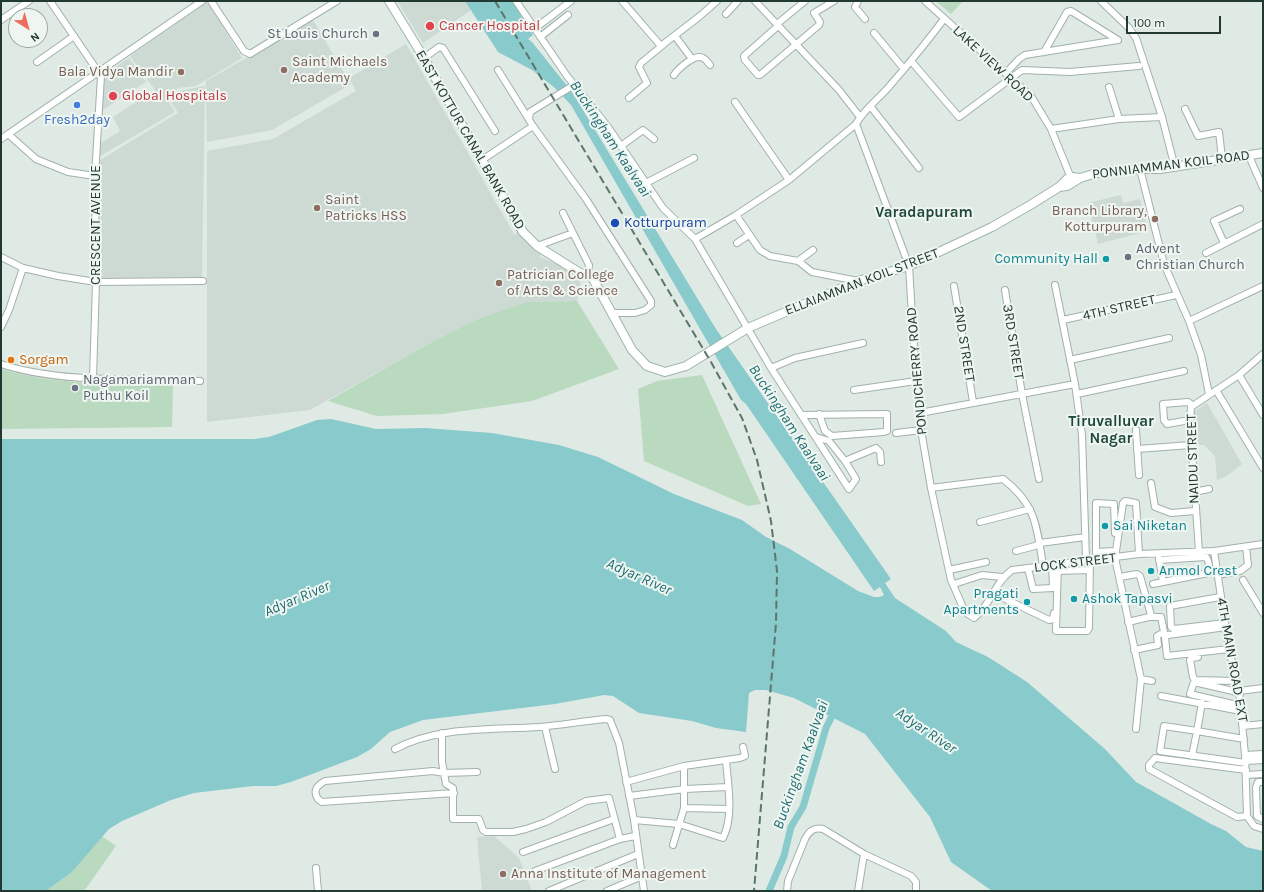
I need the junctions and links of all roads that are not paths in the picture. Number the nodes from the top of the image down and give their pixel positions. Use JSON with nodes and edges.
{"nodes":[{"id":1,"x":29,"y":1,"type":"edge"},
{"id":2,"x":50,"y":1,"type":"edge"},
{"id":3,"x":202,"y":1,"type":"edge"},
{"id":4,"x":211,"y":1,"type":"edge"},
{"id":5,"x":337,"y":1,"type":"edge"},
{"id":6,"x":389,"y":1,"type":"edge"},
{"id":7,"x":516,"y":1,"type":"edge"},
{"id":8,"x":571,"y":1,"type":"edge"},
{"id":9,"x":623,"y":1,"type":"edge"},
{"id":10,"x":717,"y":1,"type":"edge"},
{"id":11,"x":738,"y":1,"type":"edge"},
{"id":12,"x":765,"y":1,"type":"edge"},
{"id":13,"x":805,"y":1,"type":"edge"},
{"id":14,"x":834,"y":1,"type":"edge"},
{"id":15,"x":858,"y":1,"type":"edge"},
{"id":16,"x":925,"y":1,"type":"edge"},
{"id":17,"x":1101,"y":1,"type":"edge"},
{"id":18,"x":757,"y":3,"type":"edge"},
{"id":19,"x":726,"y":14,"type":"dead end"},
{"id":20,"x":568,"y":15,"type":"dead end"},
{"id":21,"x":865,"y":19,"type":"dead end"},
{"id":22,"x":944,"y":19,"type":"junction"},
{"id":23,"x":1,"y":20,"type":"edge"},
{"id":24,"x":778,"y":25,"type":"junction"},
{"id":25,"x":534,"y":29,"type":"junction"},
{"id":26,"x":874,"y":33,"type":"dead end"},
{"id":27,"x":74,"y":36,"type":"junction"},
{"id":28,"x":675,"y":36,"type":"junction"},
{"id":29,"x":540,"y":37,"type":"junction"},
{"id":30,"x":661,"y":45,"type":"junction"},
{"id":31,"x":795,"y":45,"type":"junction"},
{"id":32,"x":1044,"y":52,"type":"junction"},
{"id":33,"x":424,"y":58,"type":"junction"},
{"id":34,"x":692,"y":59,"type":"junction"},
{"id":35,"x":911,"y":61,"type":"junction"},
{"id":36,"x":37,"y":62,"type":"dead end"},
{"id":37,"x":710,"y":65,"type":"dead end"},
{"id":38,"x":1139,"y":66,"type":"dead end"},
{"id":39,"x":904,"y":69,"type":"junction"},
{"id":40,"x":498,"y":70,"type":"dead end"},
{"id":41,"x":99,"y":72,"type":"junction"},
{"id":42,"x":1006,"y":73,"type":"junction"},
{"id":43,"x":674,"y":75,"type":"dead end"},
{"id":44,"x":1011,"y":78,"type":"junction"},
{"id":45,"x":572,"y":86,"type":"junction"},
{"id":46,"x":1109,"y":87,"type":"dead end"},
{"id":47,"x":629,"y":98,"type":"dead end"},
{"id":48,"x":735,"y":102,"type":"dead end"},
{"id":49,"x":871,"y":107,"type":"junction"},
{"id":50,"x":1185,"y":109,"type":"dead end"},
{"id":51,"x":860,"y":117,"type":"junction"},
{"id":52,"x":1162,"y":117,"type":"junction"},
{"id":53,"x":1120,"y":119,"type":"junction"},
{"id":54,"x":529,"y":120,"type":"junction"},
{"id":55,"x":856,"y":124,"type":"junction"},
{"id":56,"x":532,"y":126,"type":"junction"},
{"id":57,"x":1051,"y":129,"type":"junction"},
{"id":58,"x":495,"y":131,"type":"dead end"},
{"id":59,"x":8,"y":134,"type":"junction"},
{"id":60,"x":1,"y":139,"type":"edge"},
{"id":61,"x":654,"y":139,"type":"dead end"},
{"id":62,"x":621,"y":146,"type":"junction"},
{"id":63,"x":1263,"y":153,"type":"edge"},
{"id":64,"x":1249,"y":156,"type":"junction"},
{"id":65,"x":694,"y":158,"type":"dead end"},
{"id":66,"x":1222,"y":158,"type":"junction"},
{"id":67,"x":482,"y":160,"type":"junction"},
{"id":68,"x":919,"y":168,"type":"dead end"},
{"id":69,"x":1175,"y":168,"type":"junction"},
{"id":70,"x":1140,"y":169,"type":"junction"},
{"id":71,"x":95,"y":176,"type":"junction"},
{"id":72,"x":1076,"y":178,"type":"junction"},
{"id":73,"x":789,"y":180,"type":"junction"},
{"id":74,"x":646,"y":183,"type":"junction"},
{"id":75,"x":1263,"y":188,"type":"edge"},
{"id":76,"x":1240,"y":209,"type":"dead end"},
{"id":77,"x":563,"y":213,"type":"dead end"},
{"id":78,"x":736,"y":215,"type":"junction"},
{"id":79,"x":1263,"y":224,"type":"edge"},
{"id":80,"x":573,"y":233,"type":"junction"},
{"id":81,"x":749,"y":235,"type":"junction"},
{"id":82,"x":695,"y":239,"type":"junction"},
{"id":83,"x":737,"y":243,"type":"dead end"},
{"id":84,"x":1224,"y":243,"type":"junction"},
{"id":85,"x":537,"y":246,"type":"junction"},
{"id":86,"x":813,"y":250,"type":"dead end"},
{"id":87,"x":1206,"y":253,"type":"dead end"},
{"id":88,"x":1,"y":257,"type":"edge"},
{"id":89,"x":798,"y":261,"type":"junction"},
{"id":90,"x":909,"y":266,"type":"junction"},
{"id":91,"x":23,"y":268,"type":"junction"},
{"id":92,"x":588,"y":274,"type":"junction"},
{"id":93,"x":203,"y":281,"type":"dead end"},
{"id":94,"x":858,"y":281,"type":"junction"},
{"id":95,"x":96,"y":282,"type":"junction"},
{"id":96,"x":1055,"y":285,"type":"dead end"},
{"id":97,"x":954,"y":286,"type":"dead end"},
{"id":98,"x":1263,"y":286,"type":"edge"},
{"id":99,"x":1005,"y":290,"type":"dead end"},
{"id":100,"x":1176,"y":295,"type":"junction"},
{"id":101,"x":611,"y":313,"type":"junction"},
{"id":102,"x":1063,"y":320,"type":"junction"},
{"id":103,"x":1189,"y":321,"type":"junction"},
{"id":104,"x":1,"y":327,"type":"edge"},
{"id":105,"x":748,"y":328,"type":"junction"},
{"id":106,"x":1168,"y":338,"type":"dead end"},
{"id":107,"x":863,"y":343,"type":"dead end"},
{"id":108,"x":1263,"y":354,"type":"edge"},
{"id":109,"x":1070,"y":360,"type":"junction"},
{"id":110,"x":1,"y":364,"type":"edge"},
{"id":111,"x":771,"y":368,"type":"junction"},
{"id":112,"x":1184,"y":371,"type":"dead end"},
{"id":113,"x":1239,"y":375,"type":"junction"},
{"id":114,"x":93,"y":378,"type":"junction"},
{"id":115,"x":200,"y":381,"type":"dead end"},
{"id":116,"x":916,"y":381,"type":"junction"},
{"id":117,"x":1075,"y":384,"type":"junction"},
{"id":118,"x":854,"y":390,"type":"dead end"},
{"id":119,"x":1216,"y":390,"type":"junction"},
{"id":120,"x":1022,"y":394,"type":"junction"},
{"id":121,"x":1077,"y":394,"type":"junction"},
{"id":122,"x":1209,"y":394,"type":"junction"},
{"id":123,"x":973,"y":402,"type":"junction"},
{"id":124,"x":1192,"y":405,"type":"junction"},
{"id":125,"x":920,"y":413,"type":"junction"},
{"id":126,"x":819,"y":414,"type":"junction"},
{"id":127,"x":801,"y":415,"type":"junction"},
{"id":128,"x":1263,"y":415,"type":"edge"},
{"id":129,"x":1190,"y":420,"type":"junction"},
{"id":130,"x":920,"y":430,"type":"junction"},
{"id":131,"x":1136,"y":430,"type":"dead end"},
{"id":132,"x":896,"y":433,"type":"dead end"},
{"id":133,"x":816,"y":437,"type":"junction"},
{"id":134,"x":1191,"y":445,"type":"junction"},
{"id":135,"x":1137,"y":448,"type":"junction"},
{"id":136,"x":846,"y":461,"type":"junction"},
{"id":137,"x":882,"y":462,"type":"dead end"},
{"id":138,"x":1263,"y":468,"type":"edge"},
{"id":139,"x":1139,"y":475,"type":"dead end"},
{"id":140,"x":1039,"y":479,"type":"dead end"},
{"id":141,"x":1151,"y":483,"type":"dead end"},
{"id":142,"x":931,"y":488,"type":"junction"},
{"id":143,"x":1208,"y":489,"type":"dead end"},
{"id":144,"x":1194,"y":492,"type":"junction"},
{"id":145,"x":1030,"y":509,"type":"junction"},
{"id":146,"x":1195,"y":510,"type":"junction"},
{"id":147,"x":980,"y":522,"type":"dead end"},
{"id":148,"x":1085,"y":537,"type":"junction"},
{"id":149,"x":1040,"y":543,"type":"junction"},
{"id":150,"x":1263,"y":544,"type":"edge"},
{"id":151,"x":1246,"y":547,"type":"junction"},
{"id":152,"x":1214,"y":550,"type":"junction"},
{"id":153,"x":1016,"y":551,"type":"dead end"},
{"id":154,"x":1114,"y":551,"type":"junction"},
{"id":155,"x":1096,"y":552,"type":"junction"},
{"id":156,"x":1199,"y":552,"type":"junction"},
{"id":157,"x":1139,"y":554,"type":"junction"},
{"id":158,"x":1159,"y":557,"type":"junction"},
{"id":159,"x":1115,"y":558,"type":"junction"},
{"id":160,"x":1089,"y":560,"type":"junction"},
{"id":161,"x":986,"y":562,"type":"dead end"},
{"id":162,"x":1044,"y":566,"type":"junction"},
{"id":163,"x":1056,"y":567,"type":"junction"},
{"id":164,"x":1028,"y":568,"type":"junction"},
{"id":165,"x":949,"y":570,"type":"junction"},
{"id":166,"x":1089,"y":570,"type":"junction"},
{"id":167,"x":1217,"y":575,"type":"junction"},
{"id":168,"x":1002,"y":577,"type":"junction"},
{"id":169,"x":1120,"y":577,"type":"junction"},
{"id":170,"x":1243,"y":580,"type":"dead end"},
{"id":171,"x":1163,"y":582,"type":"junction"},
{"id":172,"x":954,"y":584,"type":"junction"},
{"id":173,"x":1153,"y":584,"type":"dead end"},
{"id":174,"x":1053,"y":588,"type":"junction"},
{"id":175,"x":993,"y":593,"type":"junction"},
{"id":176,"x":1220,"y":597,"type":"junction"},
{"id":177,"x":1263,"y":613,"type":"edge"},
{"id":178,"x":1149,"y":617,"type":"junction"},
{"id":179,"x":1128,"y":622,"type":"junction"},
{"id":180,"x":1225,"y":625,"type":"junction"},
{"id":181,"x":1134,"y":650,"type":"junction"},
{"id":182,"x":1229,"y":650,"type":"junction"},
{"id":183,"x":1141,"y":679,"type":"junction"},
{"id":184,"x":1152,"y":681,"type":"dead end"},
{"id":185,"x":1237,"y":681,"type":"junction"},
{"id":186,"x":1263,"y":688,"type":"edge"},
{"id":187,"x":1239,"y":693,"type":"junction"},
{"id":188,"x":1161,"y":696,"type":"dead end"},
{"id":189,"x":1202,"y":703,"type":"junction"},
{"id":190,"x":1241,"y":709,"type":"junction"},
{"id":191,"x":1263,"y":724,"type":"edge"},
{"id":192,"x":545,"y":726,"type":"junction"},
{"id":193,"x":1244,"y":726,"type":"junction"},
{"id":194,"x":1136,"y":729,"type":"dead end"},
{"id":195,"x":1198,"y":730,"type":"junction"},
{"id":196,"x":442,"y":733,"type":"junction"},
{"id":197,"x":1244,"y":739,"type":"junction"},
{"id":198,"x":743,"y":747,"type":"dead end"},
{"id":199,"x":394,"y":749,"type":"dead end"},
{"id":200,"x":1263,"y":754,"type":"edge"},
{"id":201,"x":1192,"y":756,"type":"junction"},
{"id":202,"x":1246,"y":760,"type":"junction"},
{"id":203,"x":1263,"y":760,"type":"edge"},
{"id":204,"x":726,"y":761,"type":"junction"},
{"id":205,"x":684,"y":766,"type":"junction"},
{"id":206,"x":555,"y":768,"type":"dead end"},
{"id":207,"x":477,"y":772,"type":"dead end"},
{"id":208,"x":1246,"y":772,"type":"junction"},
{"id":209,"x":444,"y":773,"type":"junction"},
{"id":210,"x":1263,"y":774,"type":"edge"},
{"id":211,"x":626,"y":782,"type":"junction"},
{"id":212,"x":1263,"y":782,"type":"edge"},
{"id":213,"x":728,"y":787,"type":"junction"},
{"id":214,"x":686,"y":789,"type":"junction"},
{"id":215,"x":454,"y":793,"type":"junction"},
{"id":216,"x":629,"y":796,"type":"junction"},
{"id":217,"x":684,"y":808,"type":"junction"},
{"id":218,"x":729,"y":809,"type":"junction"},
{"id":219,"x":1248,"y":817,"type":"junction"},
{"id":220,"x":614,"y":819,"type":"junction"},
{"id":221,"x":1263,"y":819,"type":"edge"},
{"id":222,"x":634,"y":820,"type":"junction"},
{"id":223,"x":679,"y":824,"type":"junction"},
{"id":224,"x":1263,"y":829,"type":"edge"},
{"id":225,"x":635,"y":836,"type":"junction"},
{"id":226,"x":620,"y":839,"type":"junction"},
{"id":227,"x":673,"y":845,"type":"dead end"},
{"id":228,"x":523,"y":852,"type":"dead end"},
{"id":229,"x":638,"y":854,"type":"junction"},
{"id":230,"x":864,"y":854,"type":"junction"},
{"id":231,"x":316,"y":868,"type":"dead end"},
{"id":232,"x":535,"y":871,"type":"dead end"},
{"id":233,"x":642,"y":876,"type":"junction"},
{"id":234,"x":916,"y":889,"type":"edge"},
{"id":235,"x":318,"y":891,"type":"edge"},
{"id":236,"x":549,"y":891,"type":"edge"},
{"id":237,"x":607,"y":891,"type":"edge"},
{"id":238,"x":644,"y":891,"type":"edge"},
{"id":239,"x":787,"y":891,"type":"edge"},
{"id":240,"x":858,"y":891,"type":"edge"}],
"edges":[{"from":1,"to":23,"type":"street"},
{"from":2,"to":27,"type":"street"},
{"from":3,"to":41,"type":"street"},
{"from":4,"to":5,"type":"street"},
{"from":6,"to":33,"type":"street","name":"EAST KOTTUR CANAL BANK ROAD"},
{"from":7,"to":25,"type":"street"},
{"from":8,"to":25,"type":"street"},
{"from":9,"to":30,"type":"street"},
{"from":10,"to":28,"type":"street"},
{"from":11,"to":19,"type":"street"},
{"from":12,"to":18,"type":"street"},
{"from":13,"to":24,"type":"street"},
{"from":14,"to":31,"type":"street"},
{"from":15,"to":21,"type":"street"},
{"from":16,"to":22,"type":"street","name":"LAKE VIEW ROAD"},
{"from":17,"to":52,"type":"street"},
{"from":18,"to":24,"type":"street"},
{"from":20,"to":29,"type":"street"},
{"from":22,"to":35,"type":"street"},
{"from":22,"to":42,"type":"street","name":"LAKE VIEW ROAD"},
{"from":24,"to":31,"type":"street"},
{"from":24,"to":31,"type":"street"},
{"from":25,"to":29,"type":"street"},
{"from":26,"to":39,"type":"street"},
{"from":27,"to":36,"type":"street"},
{"from":27,"to":41,"type":"street"},
{"from":28,"to":30,"type":"street"},
{"from":28,"to":34,"type":"street"},
{"from":29,"to":45,"type":"street"},
{"from":30,"to":47,"type":"street"},
{"from":31,"to":51,"type":"street"},
{"from":32,"to":32,"type":"street"},
{"from":32,"to":42,"type":"street"},
{"from":33,"to":58,"type":"street"},
{"from":33,"to":67,"type":"street","name":"EAST KOTTUR CANAL BANK ROAD"},
{"from":34,"to":37,"type":"street"},
{"from":34,"to":43,"type":"street"},
{"from":35,"to":39,"type":"street"},
{"from":35,"to":44,"type":"street"},
{"from":38,"to":44,"type":"street"},
{"from":39,"to":49,"type":"street"},
{"from":40,"to":54,"type":"street"},
{"from":41,"to":59,"type":"street"},
{"from":41,"to":71,"type":"street","name":"CRESCENT AVENUE"},
{"from":42,"to":44,"type":"street","name":"LAKE VIEW ROAD"},
{"from":44,"to":57,"type":"street","name":"LAKE VIEW ROAD"},
{"from":45,"to":54,"type":"street"},
{"from":45,"to":62,"type":"street"},
{"from":46,"to":53,"type":"street"},
{"from":48,"to":73,"type":"street"},
{"from":49,"to":51,"type":"street"},
{"from":49,"to":68,"type":"street"},
{"from":50,"to":66,"type":"street"},
{"from":51,"to":55,"type":"street"},
{"from":52,"to":53,"type":"street"},
{"from":52,"to":69,"type":"street"},
{"from":53,"to":57,"type":"street"},
{"from":54,"to":56,"type":"street"},
{"from":55,"to":73,"type":"street"},
{"from":55,"to":90,"type":"street","name":"PONDICHERRY ROAD"},
{"from":56,"to":67,"type":"street"},
{"from":56,"to":101,"type":"street"},
{"from":57,"to":72,"type":"street","name":"LAKE VIEW ROAD"},
{"from":59,"to":60,"type":"street"},
{"from":59,"to":71,"type":"street"},
{"from":61,"to":62,"type":"street"},
{"from":62,"to":74,"type":"street"},
{"from":63,"to":64,"type":"street","name":"PONNIAMMAN KOIL ROAD"},
{"from":64,"to":66,"type":"street","name":"PONNIAMMAN KOIL ROAD"},
{"from":64,"to":75,"type":"street"},
{"from":65,"to":74,"type":"street"},
{"from":66,"to":69,"type":"street","name":"PONNIAMMAN KOIL ROAD"},
{"from":67,"to":85,"type":"street","name":"EAST KOTTUR CANAL BANK ROAD"},
{"from":69,"to":70,"type":"street","name":"PONNIAMMAN KOIL ROAD"},
{"from":70,"to":72,"type":"street","name":"PONNIAMMAN KOIL ROAD"},
{"from":70,"to":100,"type":"street"},
{"from":71,"to":95,"type":"street","name":"CRESCENT AVENUE"},
{"from":72,"to":90,"type":"street","name":"ELLAIAMMAN KOIL STREET"},
{"from":73,"to":78,"type":"street"},
{"from":74,"to":82,"type":"street"},
{"from":76,"to":84,"type":"street"},
{"from":77,"to":80,"type":"street"},
{"from":78,"to":81,"type":"street"},
{"from":78,"to":82,"type":"street"},
{"from":79,"to":84,"type":"street"},
{"from":80,"to":85,"type":"street"},
{"from":80,"to":92,"type":"street"},
{"from":81,"to":83,"type":"street"},
{"from":81,"to":89,"type":"street"},
{"from":82,"to":105,"type":"street"},
{"from":84,"to":87,"type":"street"},
{"from":85,"to":92,"type":"street","name":"EAST KOTTUR CANAL BANK ROAD"},
{"from":86,"to":89,"type":"street"},
{"from":88,"to":91,"type":"street"},
{"from":89,"to":94,"type":"street"},
{"from":90,"to":94,"type":"street","name":"ELLAIAMMAN KOIL STREET"},
{"from":90,"to":116,"type":"street","name":"PONDICHERRY ROAD"},
{"from":91,"to":95,"type":"street"},
{"from":91,"to":104,"type":"street"},
{"from":92,"to":101,"type":"street"},
{"from":93,"to":95,"type":"street"},
{"from":94,"to":105,"type":"street","name":"ELLAIAMMAN KOIL STREET"},
{"from":95,"to":114,"type":"street","name":"CRESCENT AVENUE"},
{"from":96,"to":102,"type":"street"},
{"from":97,"to":123,"type":"street","name":"2ND STREET"},
{"from":98,"to":103,"type":"street"},
{"from":99,"to":120,"type":"street","name":"3RD STREET"},
{"from":100,"to":102,"type":"street","name":"4TH STREET"},
{"from":100,"to":103,"type":"street"},
{"from":101,"to":105,"type":"street","name":"ELLAIAMMAN KOIL STREET"},
{"from":102,"to":109,"type":"street"},
{"from":103,"to":122,"type":"street"},
{"from":105,"to":111,"type":"street"},
{"from":106,"to":109,"type":"street"},
{"from":107,"to":111,"type":"street"},
{"from":108,"to":113,"type":"street","name":"NAIDU STREET"},
{"from":109,"to":117,"type":"street"},
{"from":110,"to":114,"type":"street"},
{"from":111,"to":127,"type":"street"},
{"from":112,"to":121,"type":"street"},
{"from":113,"to":119,"type":"street","name":"NAIDU STREET"},
{"from":113,"to":128,"type":"street"},
{"from":114,"to":115,"type":"street"},
{"from":116,"to":118,"type":"street"},
{"from":116,"to":125,"type":"street","name":"PONDICHERRY ROAD"},
{"from":117,"to":120,"type":"street"},
{"from":117,"to":121,"type":"street"},
{"from":119,"to":122,"type":"street","name":"NAIDU STREET"},
{"from":119,"to":138,"type":"street"},
{"from":120,"to":123,"type":"street"},
{"from":120,"to":140,"type":"street"},
{"from":121,"to":148,"type":"street"},
{"from":122,"to":124,"type":"street","name":"NAIDU STREET"},
{"from":123,"to":125,"type":"street"},
{"from":124,"to":129,"type":"street","name":"NAIDU STREET"},
{"from":124,"to":129,"type":"street"},
{"from":125,"to":130,"type":"street","name":"PONDICHERRY ROAD"},
{"from":126,"to":126,"type":"street"},
{"from":126,"to":127,"type":"street"},
{"from":127,"to":133,"type":"street"},
{"from":129,"to":134,"type":"street","name":"NAIDU STREET"},
{"from":130,"to":132,"type":"street"},
{"from":130,"to":142,"type":"street","name":"PONDICHERRY ROAD"},
{"from":131,"to":135,"type":"street"},
{"from":133,"to":136,"type":"street"},
{"from":133,"to":136,"type":"street"},
{"from":134,"to":135,"type":"street"},
{"from":134,"to":144,"type":"street","name":"NAIDU STREET"},
{"from":135,"to":139,"type":"street"},
{"from":136,"to":137,"type":"street"},
{"from":141,"to":146,"type":"street"},
{"from":142,"to":145,"type":"street"},
{"from":142,"to":165,"type":"street","name":"PONDICHERRY ROAD"},
{"from":143,"to":144,"type":"street"},
{"from":144,"to":146,"type":"street","name":"NAIDU STREET"},
{"from":145,"to":147,"type":"street"},
{"from":145,"to":149,"type":"street"},
{"from":146,"to":156,"type":"street","name":"NAIDU STREET"},
{"from":148,"to":149,"type":"street"},
{"from":148,"to":160,"type":"street"},
{"from":149,"to":153,"type":"street"},
{"from":149,"to":162,"type":"street"},
{"from":150,"to":151,"type":"street","name":"LOCK STREET"},
{"from":151,"to":152,"type":"street","name":"LOCK STREET"},
{"from":151,"to":167,"type":"street"},
{"from":152,"to":156,"type":"street","name":"LOCK STREET"},
{"from":152,"to":167,"type":"street","name":"4TH MAIN ROAD EXT"},
{"from":154,"to":155,"type":"street"},
{"from":154,"to":155,"type":"street"},
{"from":154,"to":159,"type":"street"},
{"from":155,"to":160,"type":"street"},
{"from":156,"to":158,"type":"street","name":"LOCK STREET"},
{"from":157,"to":158,"type":"street","name":"LOCK STREET"},
{"from":157,"to":159,"type":"street","name":"LOCK STREET"},
{"from":157,"to":159,"type":"street"},
{"from":158,"to":171,"type":"street"},
{"from":158,"to":171,"type":"street"},
{"from":159,"to":160,"type":"street","name":"LOCK STREET"},
{"from":159,"to":169,"type":"street"},
{"from":160,"to":163,"type":"street","name":"LOCK STREET"},
{"from":160,"to":166,"type":"street"},
{"from":161,"to":165,"type":"street"},
{"from":162,"to":163,"type":"street","name":"LOCK STREET"},
{"from":162,"to":164,"type":"street","name":"LOCK STREET"},
{"from":163,"to":166,"type":"street"},
{"from":163,"to":166,"type":"street"},
{"from":163,"to":174,"type":"street"},
{"from":164,"to":168,"type":"street","name":"LOCK STREET"},
{"from":164,"to":174,"type":"street"},
{"from":165,"to":172,"type":"street","name":"PONDICHERRY ROAD"},
{"from":167,"to":176,"type":"street","name":"4TH MAIN ROAD EXT"},
{"from":168,"to":172,"type":"street"},
{"from":168,"to":175,"type":"street"},
{"from":169,"to":178,"type":"street"},
{"from":169,"to":179,"type":"street"},
{"from":170,"to":177,"type":"street"},
{"from":171,"to":173,"type":"street"},
{"from":172,"to":175,"type":"street","name":"PONDICHERRY ROAD"},
{"from":174,"to":175,"type":"street"},
{"from":176,"to":180,"type":"street","name":"4TH MAIN ROAD EXT"},
{"from":176,"to":180,"type":"street"},
{"from":178,"to":179,"type":"street"},
{"from":178,"to":181,"type":"street"},
{"from":179,"to":181,"type":"street"},
{"from":180,"to":182,"type":"street","name":"4TH MAIN ROAD EXT"},
{"from":180,"to":182,"type":"street"},
{"from":181,"to":183,"type":"street"},
{"from":182,"to":185,"type":"street","name":"4TH MAIN ROAD EXT"},
{"from":182,"to":185,"type":"street"},
{"from":183,"to":184,"type":"street"},
{"from":183,"to":194,"type":"street"},
{"from":185,"to":187,"type":"street","name":"4TH MAIN ROAD EXT"},
{"from":186,"to":187,"type":"street"},
{"from":187,"to":190,"type":"street","name":"4TH MAIN ROAD EXT"},
{"from":187,"to":190,"type":"street"},
{"from":188,"to":189,"type":"street"},
{"from":189,"to":190,"type":"street"},
{"from":189,"to":195,"type":"street"},
{"from":190,"to":193,"type":"street","name":"4TH MAIN ROAD EXT"},
{"from":191,"to":193,"type":"street"},
{"from":192,"to":196,"type":"street"},
{"from":192,"to":206,"type":"street"},
{"from":192,"to":211,"type":"street"},
{"from":193,"to":197,"type":"street","name":"4TH MAIN ROAD EXT"},
{"from":195,"to":197,"type":"street"},
{"from":195,"to":201,"type":"street"},
{"from":195,"to":201,"type":"street"},
{"from":196,"to":199,"type":"street"},
{"from":196,"to":209,"type":"street"},
{"from":197,"to":202,"type":"street","name":"4TH MAIN ROAD EXT"},
{"from":198,"to":204,"type":"street"},
{"from":200,"to":202,"type":"street"},
{"from":201,"to":202,"type":"street"},
{"from":202,"to":203,"type":"street"},
{"from":202,"to":208,"type":"street","name":"4TH MAIN ROAD EXT"},
{"from":204,"to":205,"type":"street"},
{"from":204,"to":213,"type":"street"},
{"from":205,"to":211,"type":"street"},
{"from":205,"to":214,"type":"street"},
{"from":207,"to":209,"type":"street"},
{"from":208,"to":210,"type":"street"},
{"from":208,"to":219,"type":"street","name":"4TH MAIN ROAD EXT"},
{"from":208,"to":219,"type":"street"},
{"from":209,"to":215,"type":"street"},
{"from":209,"to":215,"type":"street"},
{"from":211,"to":216,"type":"street"},
{"from":212,"to":221,"type":"street"},
{"from":213,"to":214,"type":"street"},
{"from":213,"to":218,"type":"street"},
{"from":214,"to":216,"type":"street"},
{"from":214,"to":217,"type":"street"},
{"from":215,"to":220,"type":"street"},
{"from":216,"to":222,"type":"street"},
{"from":217,"to":218,"type":"street"},
{"from":217,"to":223,"type":"street"},
{"from":218,"to":223,"type":"street"},
{"from":219,"to":224,"type":"street"},
{"from":220,"to":226,"type":"street"},
{"from":220,"to":228,"type":"street"},
{"from":222,"to":223,"type":"street"},
{"from":222,"to":225,"type":"street"},
{"from":223,"to":227,"type":"street"},
{"from":225,"to":226,"type":"street"},
{"from":225,"to":229,"type":"street"},
{"from":226,"to":232,"type":"street"},
{"from":229,"to":233,"type":"street"},
{"from":229,"to":236,"type":"street"},
{"from":230,"to":234,"type":"street"},
{"from":230,"to":239,"type":"street"},
{"from":230,"to":240,"type":"street"},
{"from":231,"to":235,"type":"street"},
{"from":233,"to":237,"type":"street"},
{"from":233,"to":238,"type":"street"}]}
